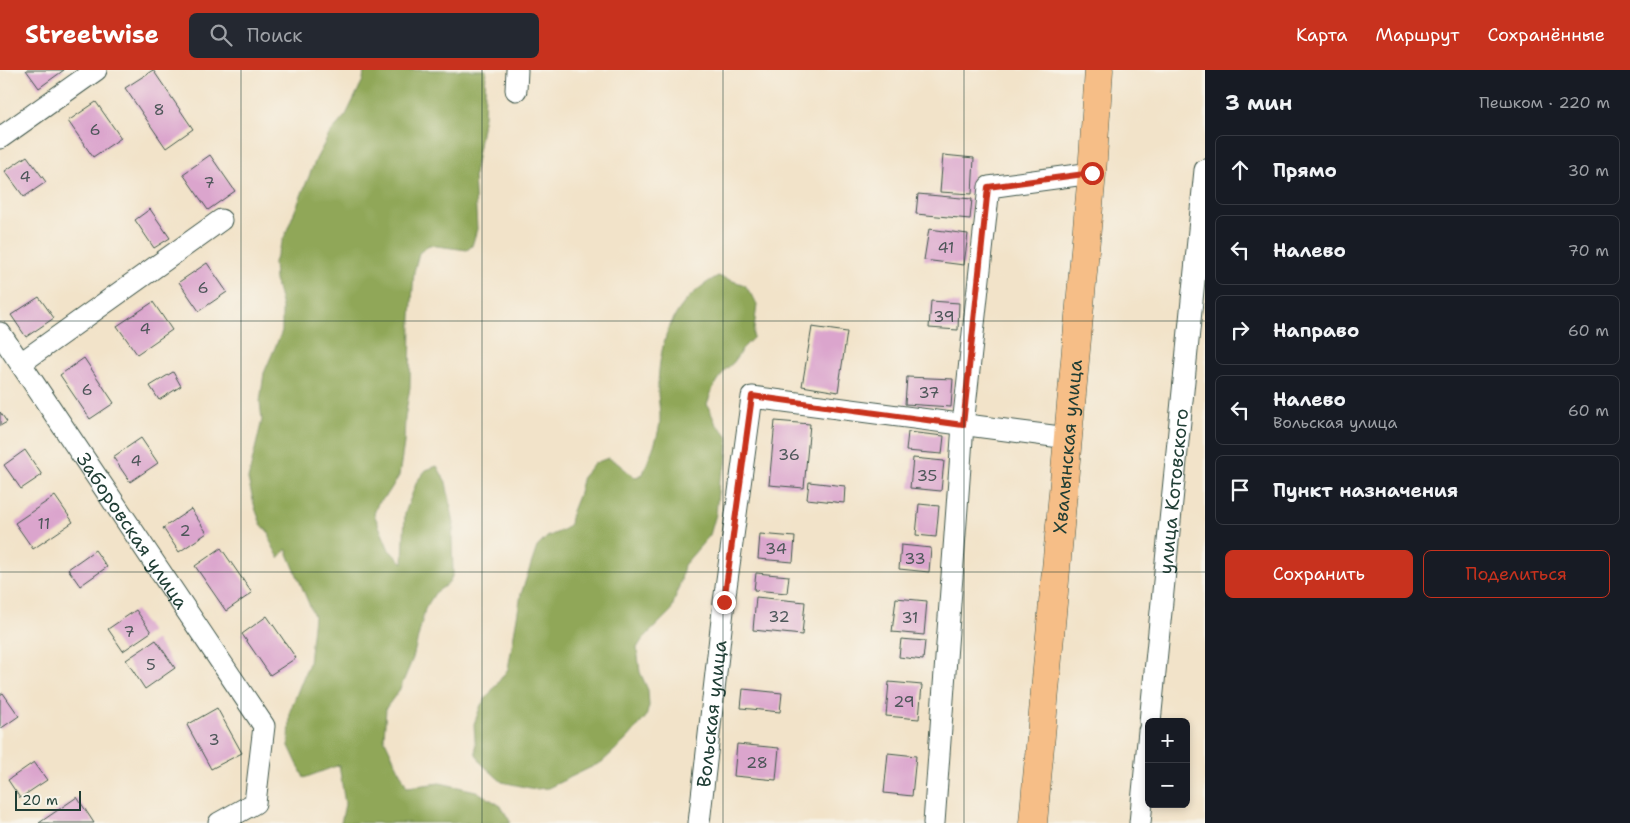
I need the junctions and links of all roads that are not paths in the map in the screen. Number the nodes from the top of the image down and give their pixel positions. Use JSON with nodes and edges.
{"nodes":[{"id":1,"x":96,"y":70,"type":"edge"},
{"id":2,"x":1099,"y":70,"type":"edge"},
{"id":3,"x":0,"y":138,"type":"edge"},
{"id":4,"x":1205,"y":170,"type":"edge"},
{"id":5,"x":1092,"y":173,"type":"junction"},
{"id":6,"x":221,"y":220,"type":"dead end"},
{"id":7,"x":0,"y":333,"type":"edge"},
{"id":8,"x":21,"y":363,"type":"junction"},
{"id":9,"x":963,"y":425,"type":"junction"},
{"id":10,"x":1068,"y":438,"type":"junction"},
{"id":11,"x":1150,"y":718,"type":"edge"},
{"id":12,"x":1146,"y":763,"type":"edge"},
{"id":13,"x":219,"y":823,"type":"edge"},
{"id":14,"x":699,"y":823,"type":"edge"},
{"id":15,"x":934,"y":823,"type":"edge"},
{"id":16,"x":1033,"y":823,"type":"edge"},
{"id":17,"x":1140,"y":823,"type":"edge"}],
"edges":[{"from":1,"to":3,"type":"street"},
{"from":2,"to":5,"type":"main road","name":"Хвалынская улица"},
{"from":4,"to":11,"type":"street","name":"улица Котовского"},
{"from":5,"to":9,"type":"street"},
{"from":5,"to":10,"type":"main road","name":"Хвалынская улица"},
{"from":6,"to":8,"type":"street"},
{"from":7,"to":8,"type":"street","name":"Заборовская улица"},
{"from":8,"to":13,"type":"street","name":"Заборовская улица"},
{"from":9,"to":10,"type":"street"},
{"from":9,"to":14,"type":"street","name":"Вольская улица"},
{"from":9,"to":15,"type":"street"},
{"from":10,"to":16,"type":"main road","name":"Хвалынская улица"},
{"from":12,"to":17,"type":"street"}]}
